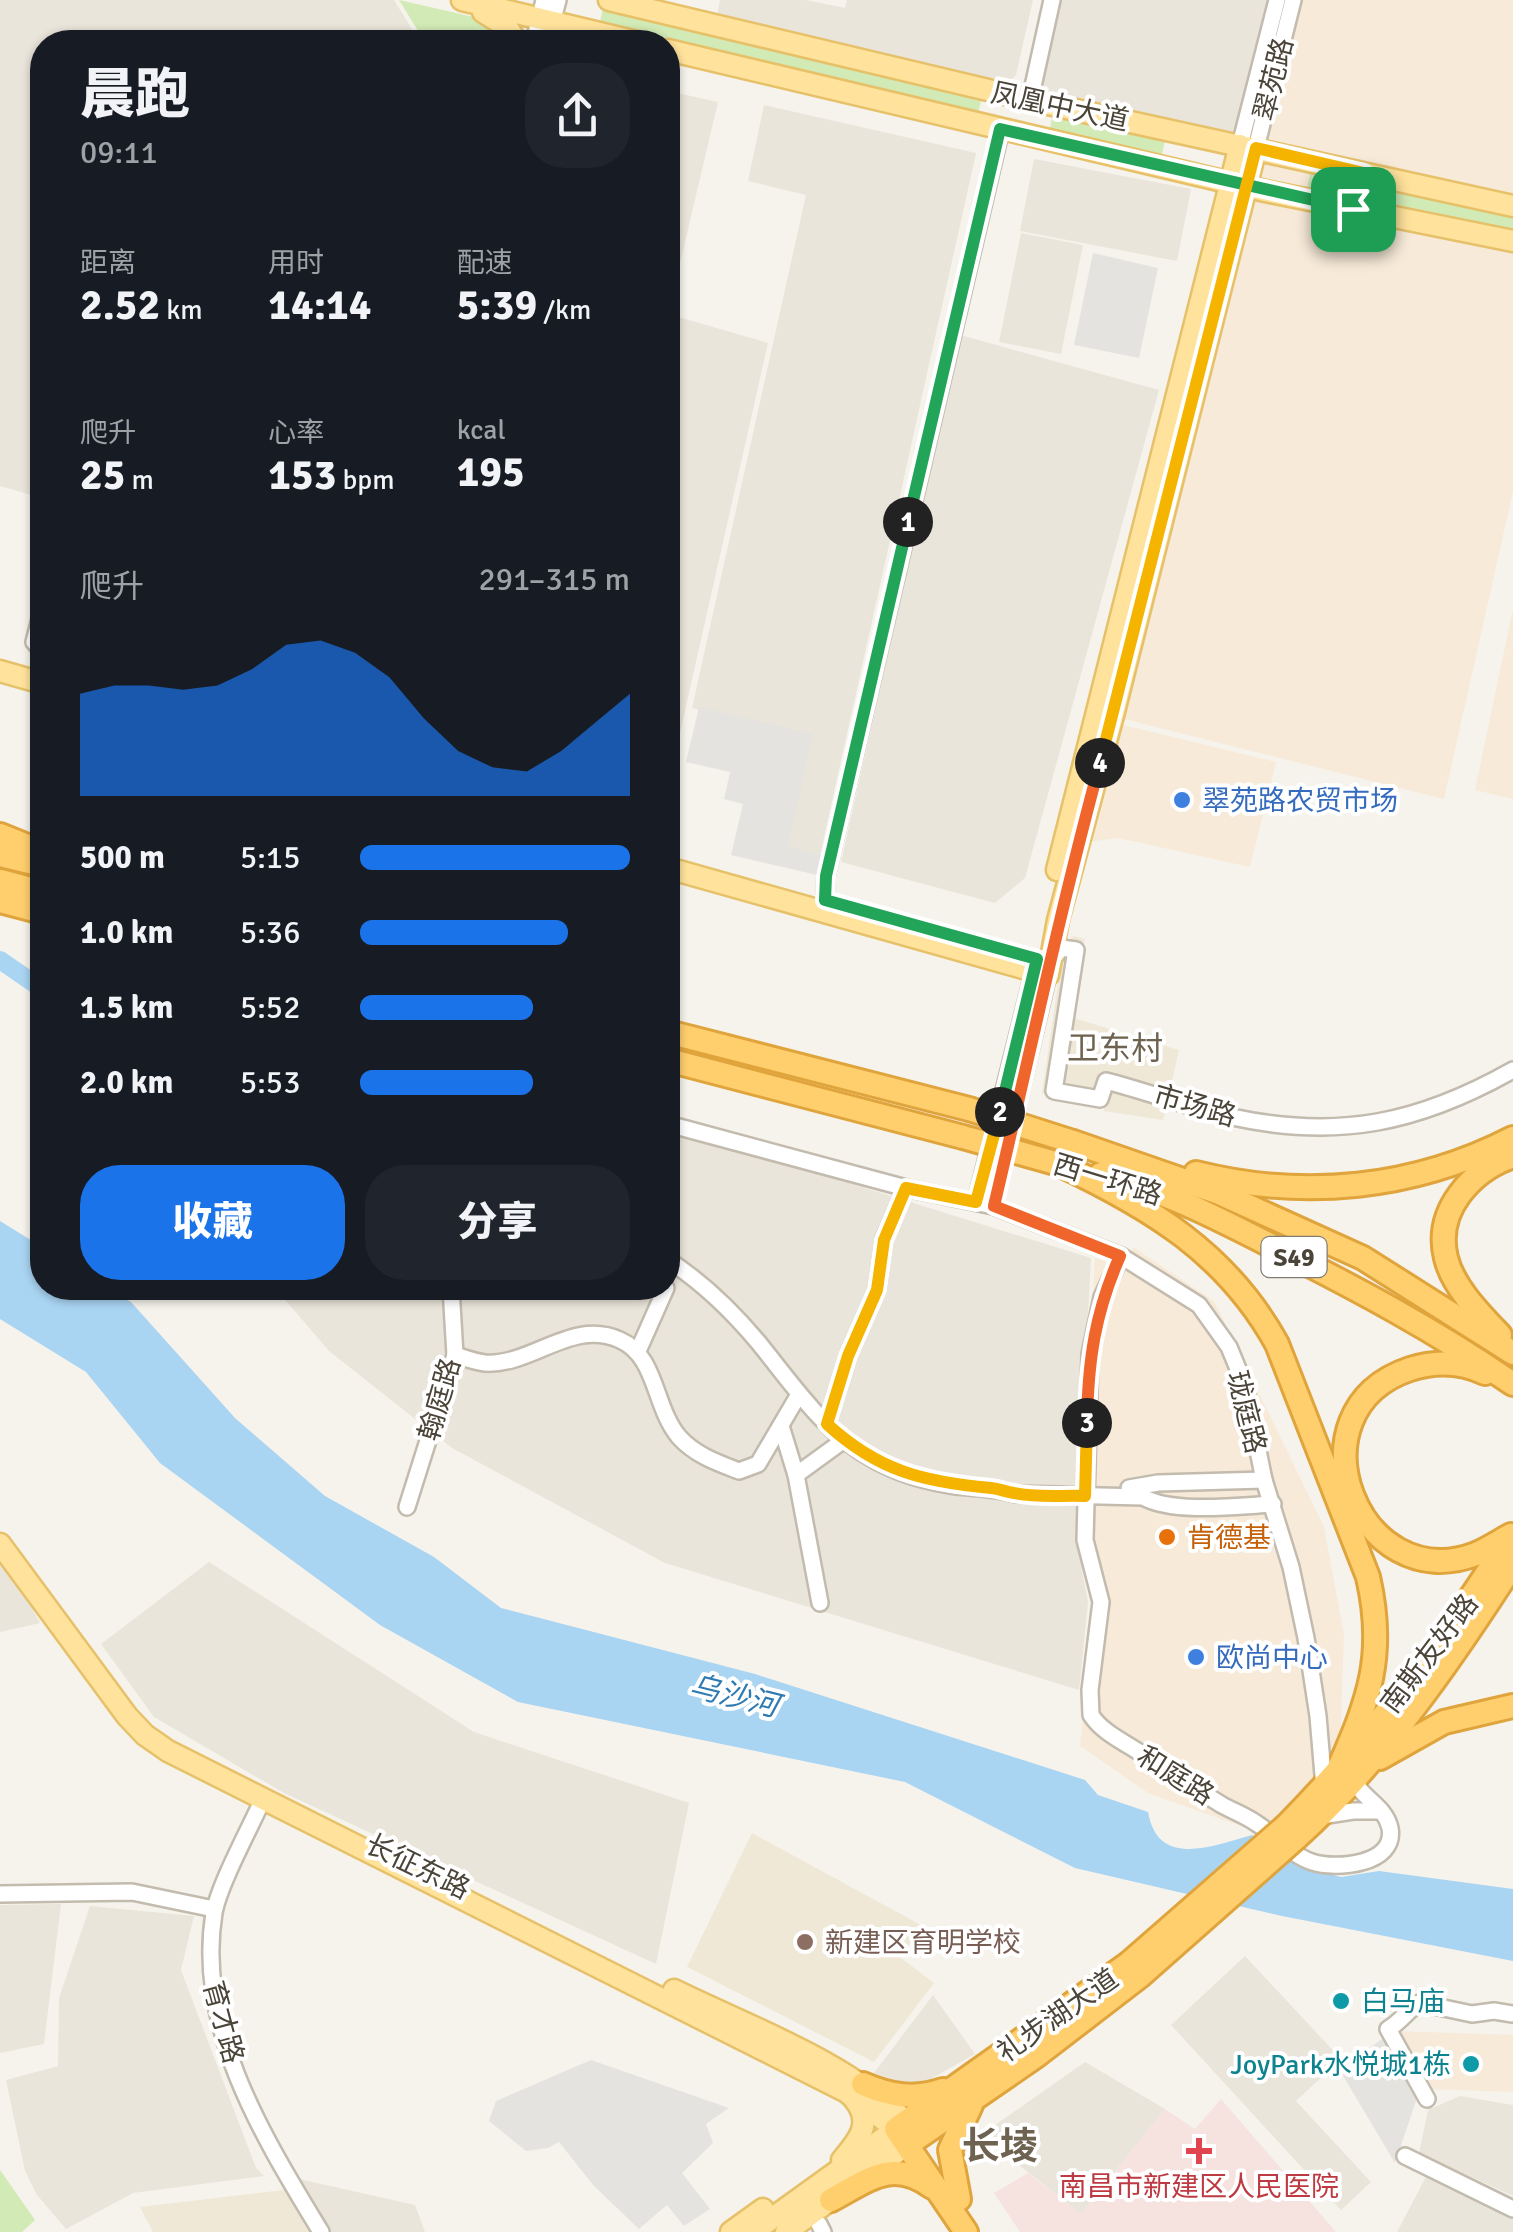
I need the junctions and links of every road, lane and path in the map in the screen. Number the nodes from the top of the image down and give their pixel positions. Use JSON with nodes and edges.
{"nodes":[{"id":1,"x":460,"y":0,"type":"edge"},
{"id":2,"x":558,"y":0,"type":"edge"},
{"id":3,"x":609,"y":0,"type":"edge"},
{"id":4,"x":1052,"y":0,"type":"edge"},
{"id":5,"x":1278,"y":0,"type":"edge"},
{"id":6,"x":1293,"y":0,"type":"edge"},
{"id":7,"x":629,"y":3,"type":"edge"},
{"id":8,"x":546,"y":21,"type":"edge"},
{"id":9,"x":506,"y":30,"type":"edge"},
{"id":10,"x":585,"y":30,"type":"edge"},
{"id":11,"x":680,"y":53,"type":"edge"},
{"id":12,"x":1030,"y":100,"type":"junction"},
{"id":13,"x":1000,"y":129,"type":"junction"},
{"id":14,"x":1174,"y":131,"type":"junction"},
{"id":15,"x":1248,"y":146,"type":"junction"},
{"id":16,"x":1166,"y":168,"type":"junction"},
{"id":17,"x":1364,"y":173,"type":"junction"},
{"id":18,"x":1237,"y":184,"type":"junction"},
{"id":19,"x":1513,"y":206,"type":"edge"},
{"id":20,"x":1353,"y":209,"type":"junction"},
{"id":21,"x":1513,"y":241,"type":"edge"},
{"id":22,"x":0,"y":671,"type":"edge"},
{"id":23,"x":30,"y":679,"type":"edge"},
{"id":24,"x":0,"y":684,"type":"edge"},
{"id":25,"x":30,"y":692,"type":"edge"},
{"id":26,"x":0,"y":835,"type":"edge"},
{"id":27,"x":30,"y":847,"type":"edge"},
{"id":28,"x":0,"y":855,"type":"edge"},
{"id":29,"x":680,"y":860,"type":"edge"},
{"id":30,"x":30,"y":863,"type":"edge"},
{"id":31,"x":680,"y":871,"type":"edge"},
{"id":32,"x":0,"y":881,"type":"edge"},
{"id":33,"x":30,"y":889,"type":"edge"},
{"id":34,"x":825,"y":900,"type":"junction"},
{"id":35,"x":0,"y":903,"type":"edge"},
{"id":36,"x":30,"y":909,"type":"edge"},
{"id":37,"x":1042,"y":967,"type":"junction"},
{"id":38,"x":680,"y":1035,"type":"edge"},
{"id":39,"x":680,"y":1063,"type":"edge"},
{"id":40,"x":1513,"y":1070,"type":"edge"},
{"id":41,"x":680,"y":1127,"type":"edge"},
{"id":42,"x":1513,"y":1138,"type":"edge"},
{"id":43,"x":1073,"y":1142,"type":"junction"},
{"id":44,"x":1513,"y":1156,"type":"edge"},
{"id":45,"x":1059,"y":1164,"type":"junction"},
{"id":46,"x":906,"y":1188,"type":"junction"},
{"id":47,"x":976,"y":1202,"type":"junction"},
{"id":48,"x":994,"y":1206,"type":"junction"},
{"id":49,"x":1120,"y":1256,"type":"junction"},
{"id":50,"x":680,"y":1270,"type":"edge"},
{"id":51,"x":452,"y":1300,"type":"edge"},
{"id":52,"x":661,"y":1300,"type":"edge"},
{"id":53,"x":638,"y":1350,"type":"junction"},
{"id":54,"x":1513,"y":1350,"type":"edge"},
{"id":55,"x":455,"y":1355,"type":"junction"},
{"id":56,"x":1513,"y":1385,"type":"edge"},
{"id":57,"x":798,"y":1396,"type":"junction"},
{"id":58,"x":827,"y":1424,"type":"junction"},
{"id":59,"x":781,"y":1426,"type":"junction"},
{"id":60,"x":844,"y":1440,"type":"junction"},
{"id":61,"x":796,"y":1475,"type":"junction"},
{"id":62,"x":1264,"y":1480,"type":"junction"},
{"id":63,"x":1085,"y":1491,"type":"junction"},
{"id":64,"x":1274,"y":1504,"type":"junction"},
{"id":65,"x":407,"y":1507,"type":"dead end"},
{"id":66,"x":0,"y":1526,"type":"edge"},
{"id":67,"x":1512,"y":1533,"type":"edge"},
{"id":68,"x":0,"y":1544,"type":"edge"},
{"id":69,"x":1513,"y":1564,"type":"edge"},
{"id":70,"x":820,"y":1602,"type":"dead end"},
{"id":71,"x":1513,"y":1706,"type":"edge"},
{"id":72,"x":1340,"y":1777,"type":"junction"},
{"id":73,"x":262,"y":1801,"type":"junction"},
{"id":74,"x":1382,"y":1811,"type":"junction"},
{"id":75,"x":1320,"y":1816,"type":"junction"},
{"id":76,"x":1291,"y":1832,"type":"junction"},
{"id":77,"x":0,"y":1894,"type":"edge"},
{"id":78,"x":214,"y":1909,"type":"junction"},
{"id":79,"x":1513,"y":2014,"type":"edge"},
{"id":80,"x":854,"y":2088,"type":"junction"},
{"id":81,"x":966,"y":2092,"type":"junction"},
{"id":82,"x":1427,"y":2099,"type":"dead end"},
{"id":83,"x":907,"y":2133,"type":"junction"},
{"id":84,"x":857,"y":2140,"type":"junction"},
{"id":85,"x":1405,"y":2156,"type":"dead end"},
{"id":86,"x":894,"y":2172,"type":"junction"},
{"id":87,"x":826,"y":2191,"type":"junction"},
{"id":88,"x":948,"y":2195,"type":"junction"},
{"id":89,"x":1513,"y":2209,"type":"edge"},
{"id":90,"x":817,"y":2229,"type":"edge"},
{"id":91,"x":966,"y":2231,"type":"edge"},
{"id":92,"x":322,"y":2232,"type":"edge"},
{"id":93,"x":732,"y":2232,"type":"edge"},
{"id":94,"x":754,"y":2232,"type":"edge"},
{"id":95,"x":786,"y":2232,"type":"edge"}],
"edges":[{"from":1,"to":8,"type":"main road"},
{"from":1,"to":9,"type":"main road"},
{"from":2,"to":8,"type":"street"},
{"from":3,"to":7,"type":"main road","name":"凤凰中大道"},
{"from":4,"to":12,"type":"street"},
{"from":5,"to":15,"type":"street","name":"翠苑路"},
{"from":6,"to":15,"type":"street","name":"翠苑路"},
{"from":7,"to":12,"type":"main road","name":"凤凰中大道"},
{"from":8,"to":10,"type":"main road"},
{"from":11,"to":13,"type":"main road","name":"凤凰中大道"},
{"from":12,"to":14,"type":"main road","name":"凤凰中大道"},
{"from":13,"to":16,"type":"main road","name":"凤凰中大道"},
{"from":13,"to":34,"type":"street"},
{"from":14,"to":15,"type":"main road","name":"凤凰中大道"},
{"from":14,"to":16,"type":"main road"},
{"from":15,"to":17,"type":"main road","name":"凤凰中大道"},
{"from":15,"to":18,"type":"main road","name":"翠苑路"},
{"from":16,"to":18,"type":"main road","name":"凤凰中大道"},
{"from":17,"to":19,"type":"main road","name":"凤凰中大道"},
{"from":17,"to":20,"type":"main road"},
{"from":18,"to":20,"type":"main road","name":"凤凰中大道"},
{"from":18,"to":37,"type":"main road","name":"翠苑路"},
{"from":20,"to":21,"type":"main road","name":"凤凰中大道"},
{"from":22,"to":23,"type":"main road"},
{"from":24,"to":25,"type":"main road"},
{"from":26,"to":27,"type":"highway"},
{"from":28,"to":30,"type":"highway"},
{"from":29,"to":34,"type":"main road"},
{"from":31,"to":37,"type":"main road"},
{"from":32,"to":33,"type":"highway"},
{"from":34,"to":37,"type":"main road"},
{"from":35,"to":36,"type":"highway"},
{"from":37,"to":40,"type":"street","name":"市场路"},
{"from":37,"to":47,"type":"street","name":"翠苑路"},
{"from":37,"to":48,"type":"street","name":"翠苑路"},
{"from":38,"to":43,"type":"highway","name":"西一环路","number":"S49","bridge":true},
{"from":39,"to":45,"type":"highway","name":"西一环路","number":"S49","bridge":true},
{"from":41,"to":46,"type":"street","name":"珑庭路"},
{"from":42,"to":43,"type":"highway"},
{"from":43,"to":54,"type":"highway","name":"西一环路","number":"S49"},
{"from":44,"to":54,"type":"highway"},
{"from":45,"to":56,"type":"highway","name":"西一环路","number":"S49"},
{"from":45,"to":72,"type":"highway"},
{"from":46,"to":47,"type":"street","name":"珑庭路"},
{"from":46,"to":58,"type":"street"},
{"from":47,"to":48,"type":"street","name":"珑庭路"},
{"from":48,"to":49,"type":"street","name":"珑庭路"},
{"from":49,"to":62,"type":"street","name":"珑庭路"},
{"from":49,"to":63,"type":"street"},
{"from":50,"to":57,"type":"street"},
{"from":51,"to":55,"type":"street","name":"翰庭路"},
{"from":52,"to":53,"type":"street"},
{"from":53,"to":55,"type":"street"},
{"from":53,"to":59,"type":"street"},
{"from":55,"to":65,"type":"street","name":"翰庭路"},
{"from":56,"to":67,"type":"highway"},
{"from":57,"to":58,"type":"street"},
{"from":57,"to":59,"type":"street"},
{"from":58,"to":60,"type":"street"},
{"from":59,"to":61,"type":"street"},
{"from":60,"to":61,"type":"street"},
{"from":60,"to":63,"type":"street"},
{"from":61,"to":70,"type":"street"},
{"from":62,"to":63,"type":"street"},
{"from":62,"to":64,"type":"street","name":"珑庭路"},
{"from":63,"to":64,"type":"street"},
{"from":63,"to":74,"type":"street","name":"和庭路"},
{"from":64,"to":72,"type":"street","name":"珑庭路"},
{"from":66,"to":80,"type":"main road","name":"长征东路"},
{"from":67,"to":72,"type":"highway","name":"南斯友好路"},
{"from":68,"to":73,"type":"main road","name":"长征东路"},
{"from":69,"to":72,"type":"highway","name":"南斯友好路"},
{"from":71,"to":72,"type":"highway"},
{"from":72,"to":74,"type":"street"},
{"from":72,"to":75,"type":"highway","name":"礼步湖大道"},
{"from":72,"to":76,"type":"highway","name":"礼步湖大道"},
{"from":73,"to":78,"type":"street","name":"育才路"},
{"from":73,"to":80,"type":"main road","name":"长征东路"},
{"from":74,"to":75,"type":"street"},
{"from":75,"to":76,"type":"highway","name":"礼步湖大道"},
{"from":76,"to":81,"type":"highway","name":"礼步湖大道","bridge":true},
{"from":77,"to":78,"type":"street"},
{"from":78,"to":92,"type":"street","name":"育才路"},
{"from":79,"to":82,"type":"street"},
{"from":80,"to":81,"type":"highway"},
{"from":80,"to":83,"type":"main road","name":"长征东路"},
{"from":80,"to":84,"type":"main road"},
{"from":81,"to":83,"type":"highway","name":"礼步湖大道"},
{"from":81,"to":88,"type":"highway"},
{"from":83,"to":87,"type":"main road","name":"礼步湖大道"},
{"from":83,"to":88,"type":"highway"},
{"from":84,"to":87,"type":"main road"},
{"from":84,"to":93,"type":"main road"},
{"from":85,"to":89,"type":"street"},
{"from":86,"to":87,"type":"highway"},
{"from":86,"to":88,"type":"highway"},
{"from":86,"to":90,"type":"main road"},
{"from":87,"to":94,"type":"main road","name":"礼步湖大道"},
{"from":87,"to":95,"type":"main road","name":"礼步湖大道"},
{"from":88,"to":91,"type":"highway"}]}
